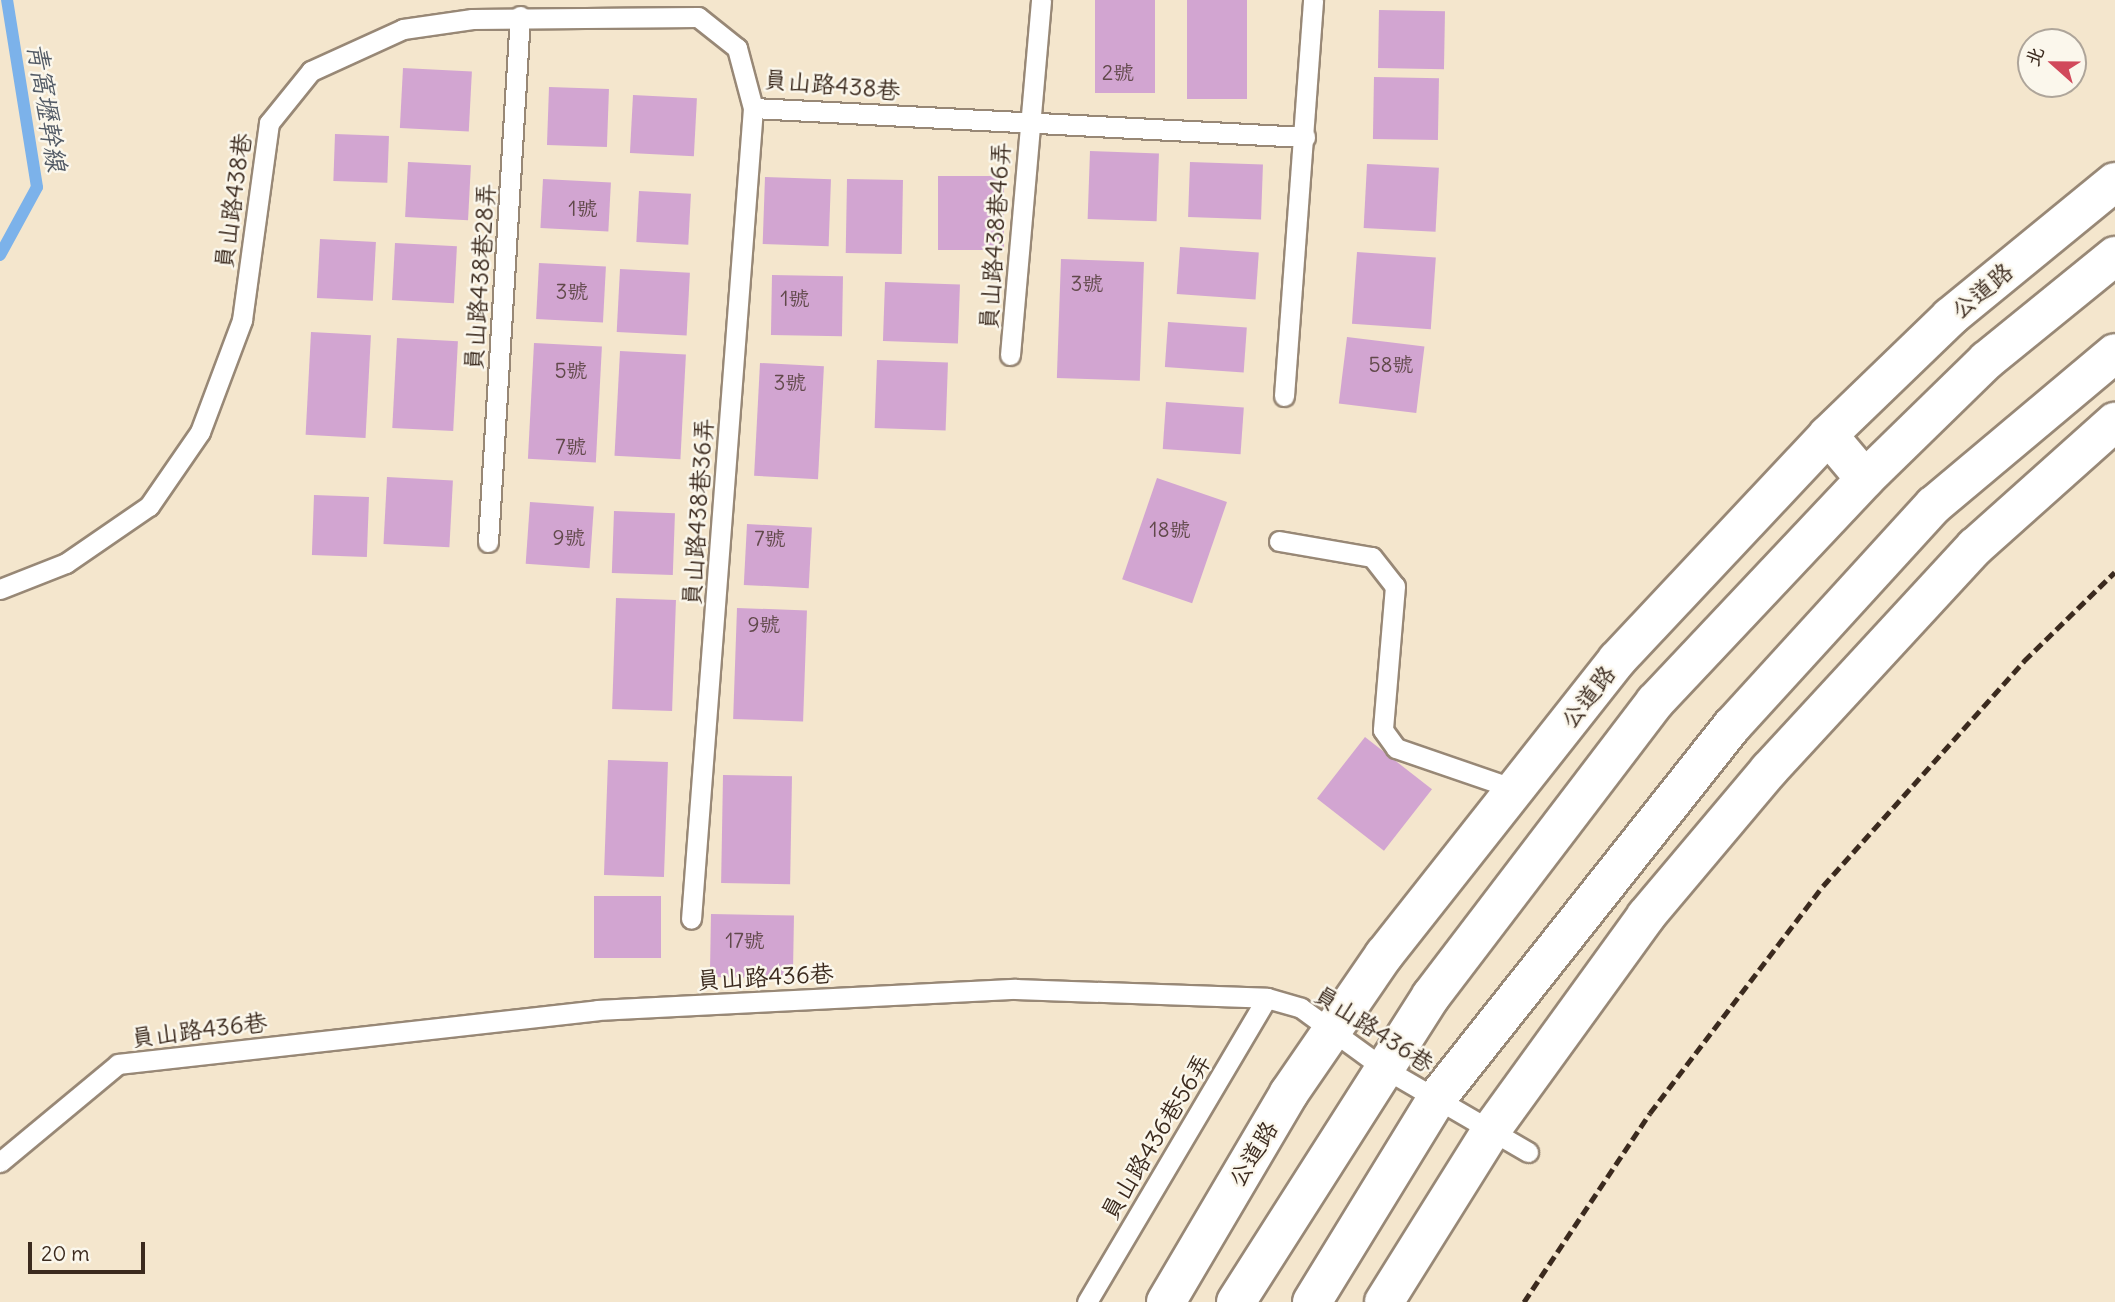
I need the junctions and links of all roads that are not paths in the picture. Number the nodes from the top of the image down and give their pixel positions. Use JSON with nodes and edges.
{"nodes":[{"id":1,"x":1041,"y":0,"type":"edge"},
{"id":2,"x":1313,"y":0,"type":"edge"},
{"id":3,"x":520,"y":16,"type":"junction"},
{"id":4,"x":753,"y":108,"type":"junction"},
{"id":5,"x":1028,"y":122,"type":"junction"},
{"id":6,"x":1305,"y":136,"type":"junction"},
{"id":7,"x":2115,"y":182,"type":"edge"},
{"id":8,"x":2115,"y":256,"type":"edge"},
{"id":9,"x":2115,"y":353,"type":"edge"},
{"id":10,"x":1010,"y":355,"type":"dead end"},
{"id":11,"x":1284,"y":396,"type":"dead end"},
{"id":12,"x":2115,"y":422,"type":"edge"},
{"id":13,"x":1828,"y":435,"type":"junction"},
{"id":14,"x":1865,"y":478,"type":"junction"},
{"id":15,"x":1279,"y":541,"type":"dead end"},
{"id":16,"x":488,"y":542,"type":"dead end"},
{"id":17,"x":0,"y":589,"type":"edge"},
{"id":18,"x":1515,"y":789,"type":"junction"},
{"id":19,"x":691,"y":919,"type":"dead end"},
{"id":20,"x":1267,"y":998,"type":"junction"},
{"id":21,"x":1335,"y":1028,"type":"junction"},
{"id":22,"x":1382,"y":1067,"type":"junction"},
{"id":23,"x":1437,"y":1098,"type":"junction"},
{"id":24,"x":1492,"y":1129,"type":"junction"},
{"id":25,"x":1528,"y":1152,"type":"dead end"},
{"id":26,"x":0,"y":1162,"type":"edge"},
{"id":27,"x":1087,"y":1302,"type":"edge"},
{"id":28,"x":1166,"y":1302,"type":"edge"},
{"id":29,"x":1236,"y":1302,"type":"edge"},
{"id":30,"x":1312,"y":1302,"type":"edge"},
{"id":31,"x":1384,"y":1302,"type":"edge"}],
"edges":[{"from":1,"to":5,"type":"lane","name":"員山路438巷46弄"},
{"from":2,"to":6,"type":"lane"},
{"from":3,"to":4,"type":"lane","name":"員山路438巷"},
{"from":3,"to":16,"type":"lane","name":"員山路438巷28弄"},
{"from":3,"to":17,"type":"lane","name":"員山路438巷"},
{"from":4,"to":5,"type":"lane","name":"員山路438巷"},
{"from":4,"to":19,"type":"lane","name":"員山路438巷36弄"},
{"from":5,"to":6,"type":"lane","name":"員山路438巷"},
{"from":5,"to":10,"type":"lane","name":"員山路438巷46弄"},
{"from":6,"to":11,"type":"lane"},
{"from":7,"to":13,"type":"street","name":"公道路"},
{"from":8,"to":14,"type":"street"},
{"from":9,"to":23,"type":"street"},
{"from":12,"to":24,"type":"street"},
{"from":13,"to":14,"type":"street"},
{"from":13,"to":18,"type":"street","name":"公道路"},
{"from":14,"to":22,"type":"street"},
{"from":15,"to":18,"type":"lane"},
{"from":18,"to":21,"type":"street","name":"公道路"},
{"from":20,"to":21,"type":"lane","name":"員山路436巷"},
{"from":20,"to":26,"type":"lane","name":"員山路436巷"},
{"from":20,"to":27,"type":"lane","name":"員山路436巷56弄"},
{"from":21,"to":22,"type":"lane","name":"員山路436巷"},
{"from":21,"to":28,"type":"street","name":"公道路"},
{"from":22,"to":23,"type":"lane","name":"員山路436巷"},
{"from":22,"to":29,"type":"street"},
{"from":23,"to":24,"type":"lane","name":"員山路436巷"},
{"from":23,"to":30,"type":"street"},
{"from":24,"to":25,"type":"lane","name":"員山路436巷"},
{"from":24,"to":31,"type":"street"}]}
